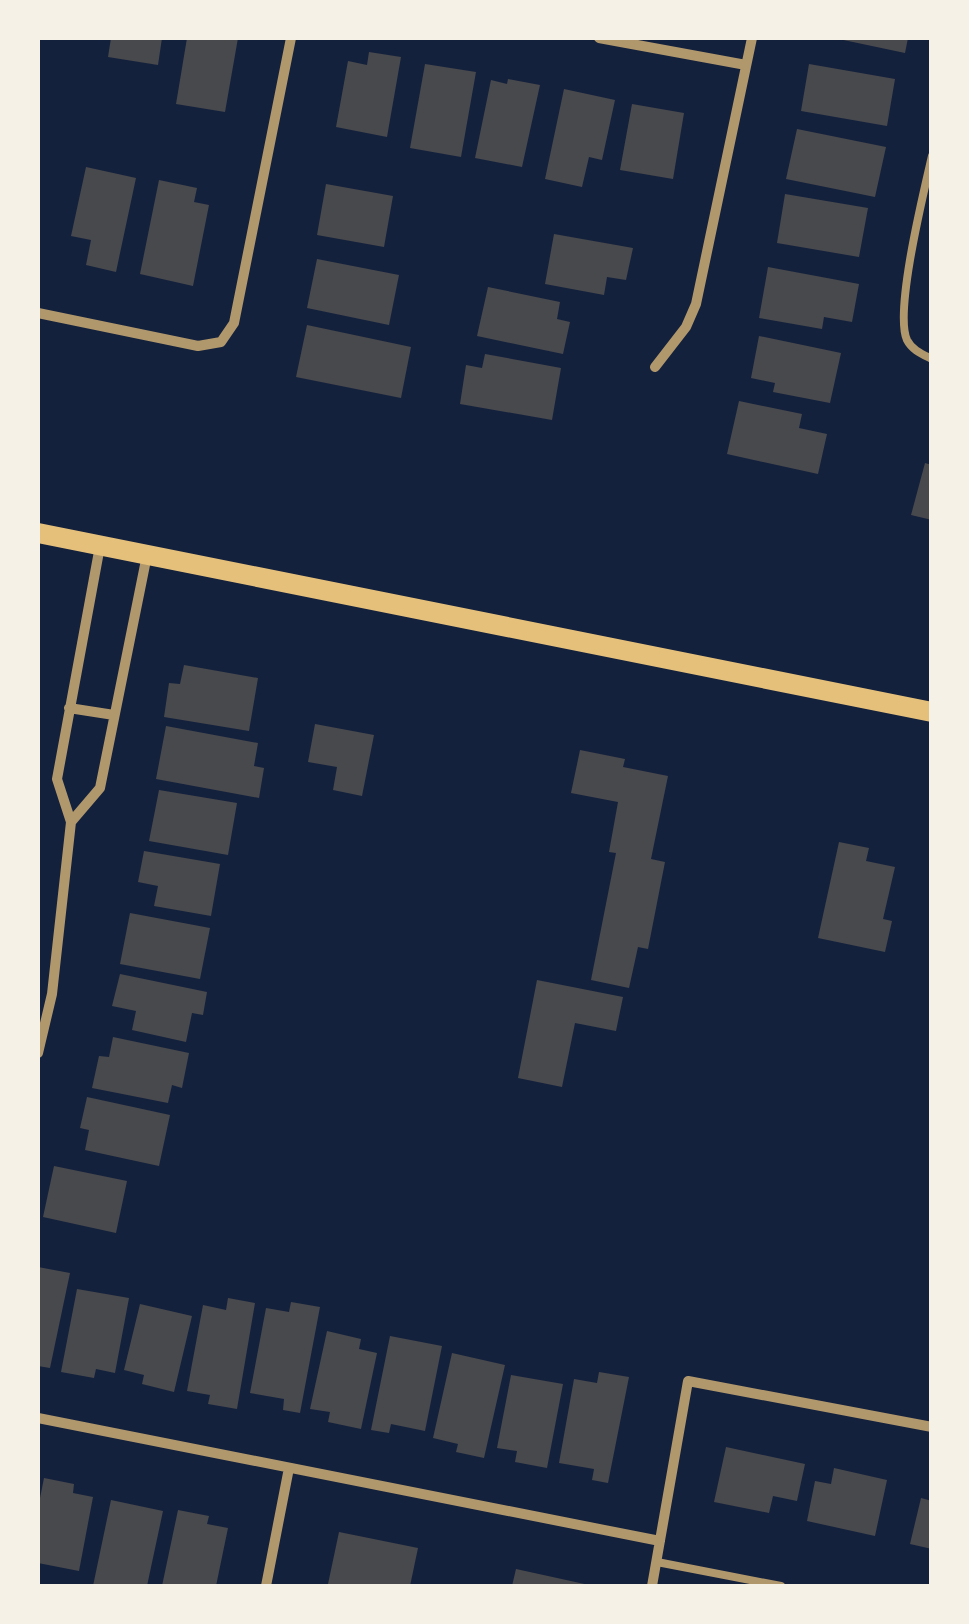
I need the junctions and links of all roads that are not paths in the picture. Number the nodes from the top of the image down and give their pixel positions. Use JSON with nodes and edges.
{"nodes":[{"id":1,"x":291,"y":38,"type":"edge"},
{"id":2,"x":599,"y":38,"type":"edge"},
{"id":3,"x":752,"y":38,"type":"edge"},
{"id":4,"x":746,"y":65,"type":"junction"},
{"id":5,"x":932,"y":156,"type":"edge"},
{"id":6,"x":38,"y":313,"type":"edge"},
{"id":7,"x":932,"y":359,"type":"edge"},
{"id":8,"x":656,"y":367,"type":"dead end"},
{"id":9,"x":38,"y":533,"type":"edge"},
{"id":10,"x":101,"y":546,"type":"junction"},
{"id":11,"x":147,"y":555,"type":"junction"},
{"id":12,"x":69,"y":708,"type":"junction"},
{"id":13,"x":932,"y":712,"type":"edge"},
{"id":14,"x":114,"y":715,"type":"junction"},
{"id":15,"x":70,"y":822,"type":"junction"},
{"id":16,"x":38,"y":1054,"type":"edge"},
{"id":17,"x":38,"y":1418,"type":"edge"},
{"id":18,"x":932,"y":1428,"type":"edge"},
{"id":19,"x":289,"y":1468,"type":"junction"},
{"id":20,"x":660,"y":1541,"type":"junction"},
{"id":21,"x":657,"y":1562,"type":"junction"},
{"id":22,"x":266,"y":1586,"type":"edge"},
{"id":23,"x":652,"y":1586,"type":"edge"},
{"id":24,"x":781,"y":1586,"type":"edge"}],
"edges":[{"from":1,"to":6,"type":"street"},
{"from":2,"to":4,"type":"street"},
{"from":3,"to":4,"type":"street"},
{"from":4,"to":8,"type":"street"},
{"from":5,"to":7,"type":"lane"},
{"from":9,"to":10,"type":"main road"},
{"from":10,"to":11,"type":"main road"},
{"from":10,"to":12,"type":"street"},
{"from":11,"to":13,"type":"main road"},
{"from":11,"to":14,"type":"street"},
{"from":12,"to":14,"type":"street"},
{"from":12,"to":15,"type":"street"},
{"from":14,"to":15,"type":"street"},
{"from":15,"to":16,"type":"street"},
{"from":17,"to":19,"type":"street"},
{"from":18,"to":20,"type":"street"},
{"from":19,"to":20,"type":"street"},
{"from":19,"to":22,"type":"street"},
{"from":20,"to":21,"type":"street"},
{"from":21,"to":23,"type":"street"},
{"from":21,"to":24,"type":"lane"}]}
